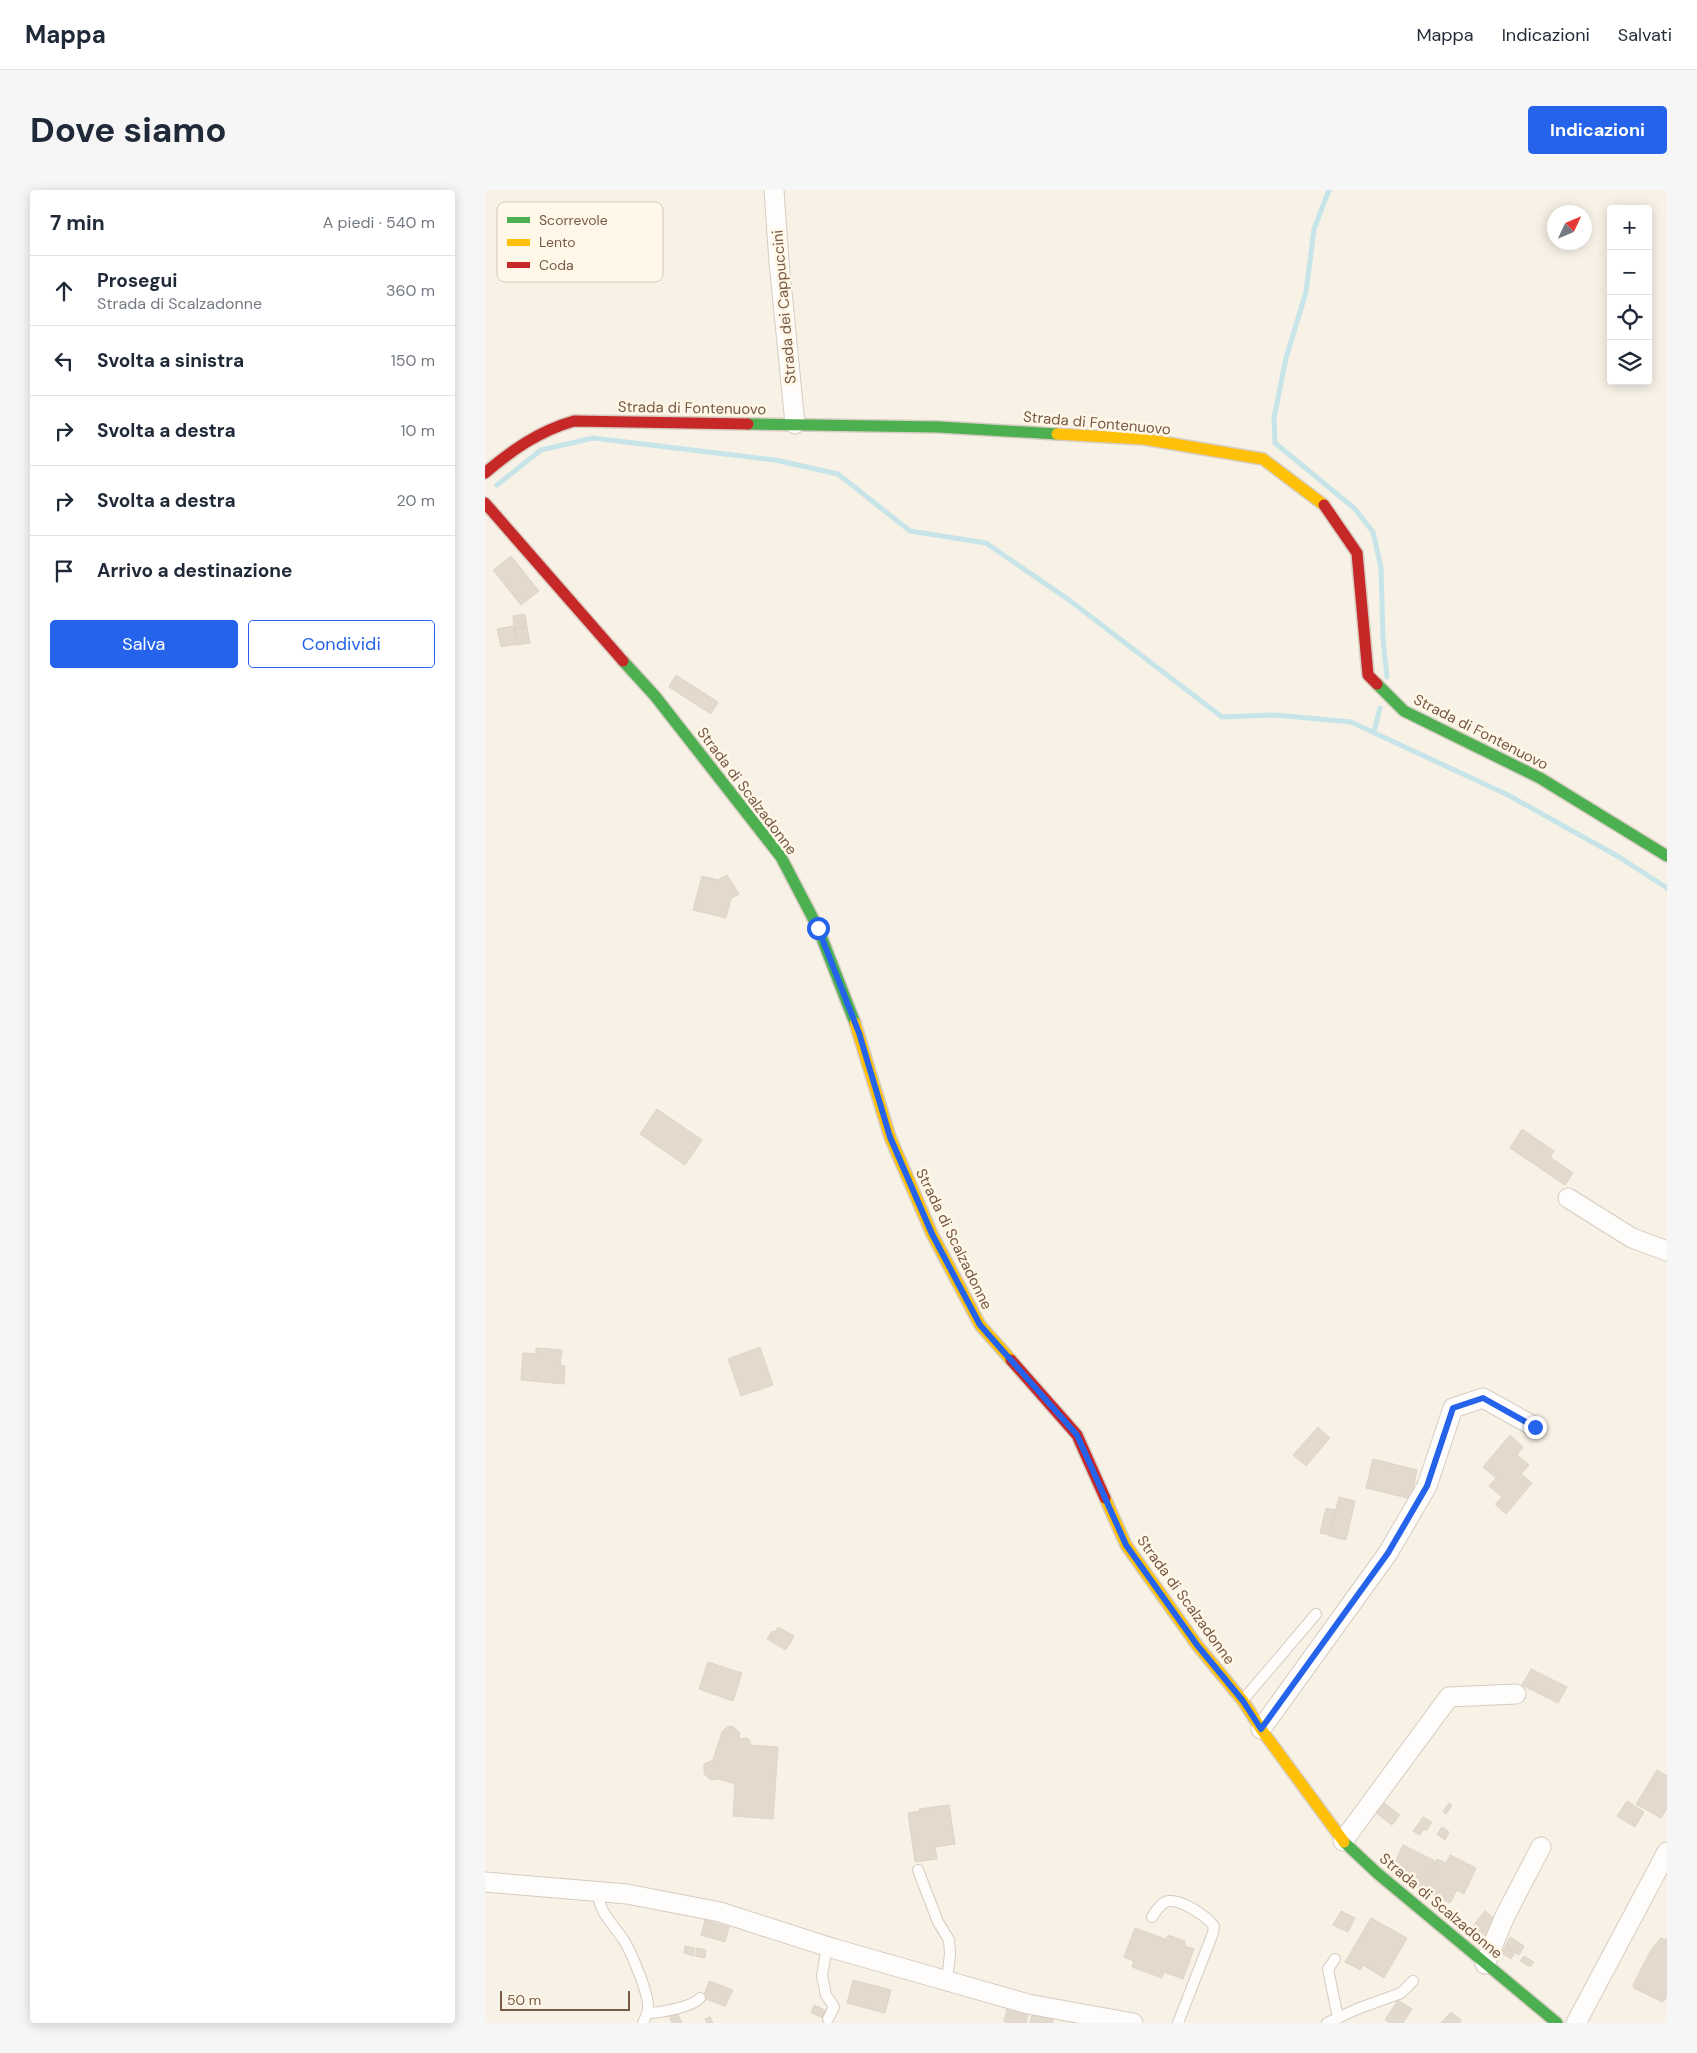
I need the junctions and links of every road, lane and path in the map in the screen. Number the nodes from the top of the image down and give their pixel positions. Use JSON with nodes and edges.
{"nodes":[{"id":1,"x":774,"y":190,"type":"edge"},
{"id":2,"x":795,"y":424,"type":"junction"},
{"id":3,"x":485,"y":473,"type":"edge"},
{"id":4,"x":485,"y":502,"type":"edge"},
{"id":5,"x":1667,"y":856,"type":"edge"},
{"id":6,"x":1568,"y":1198,"type":"dead end"},
{"id":7,"x":1667,"y":1251,"type":"edge"},
{"id":8,"x":1535,"y":1427,"type":"dead end"},
{"id":9,"x":1316,"y":1614,"type":"dead end"},
{"id":10,"x":1516,"y":1694,"type":"dead end"},
{"id":11,"x":1243,"y":1701,"type":"junction"},
{"id":12,"x":1261,"y":1729,"type":"junction"},
{"id":13,"x":1343,"y":1841,"type":"junction"},
{"id":14,"x":1541,"y":1847,"type":"dead end"},
{"id":15,"x":1667,"y":1852,"type":"edge"},
{"id":16,"x":918,"y":1870,"type":"dead end"},
{"id":17,"x":485,"y":1882,"type":"edge"},
{"id":18,"x":598,"y":1891,"type":"junction"},
{"id":19,"x":1152,"y":1917,"type":"dead end"},
{"id":20,"x":827,"y":1946,"type":"junction"},
{"id":21,"x":1335,"y":1958,"type":"dead end"},
{"id":22,"x":1485,"y":1964,"type":"junction"},
{"id":23,"x":947,"y":1981,"type":"junction"},
{"id":24,"x":1413,"y":1982,"type":"dead end"},
{"id":25,"x":700,"y":1998,"type":"dead end"},
{"id":26,"x":645,"y":2018,"type":"edge"},
{"id":27,"x":1338,"y":2018,"type":"junction"},
{"id":28,"x":828,"y":2019,"type":"dead end"},
{"id":29,"x":1133,"y":2023,"type":"edge"},
{"id":30,"x":1178,"y":2023,"type":"edge"},
{"id":31,"x":1327,"y":2023,"type":"edge"},
{"id":32,"x":1557,"y":2023,"type":"edge"},
{"id":33,"x":1576,"y":2023,"type":"edge"}],
"edges":[{"from":1,"to":2,"type":"street","name":"Strada dei Cappuccini"},
{"from":2,"to":3,"type":"street","name":"Strada di Fontenuovo"},
{"from":2,"to":5,"type":"street","name":"Strada di Fontenuovo"},
{"from":4,"to":11,"type":"street","name":"Strada di Scalzadonne"},
{"from":6,"to":7,"type":"street"},
{"from":8,"to":12,"type":"street"},
{"from":9,"to":11,"type":"lane"},
{"from":10,"to":13,"type":"street"},
{"from":11,"to":12,"type":"street","name":"Strada di Scalzadonne"},
{"from":12,"to":13,"type":"street","name":"Strada di Scalzadonne"},
{"from":13,"to":22,"type":"street","name":"Strada di Scalzadonne"},
{"from":14,"to":22,"type":"street"},
{"from":15,"to":33,"type":"street"},
{"from":16,"to":23,"type":"lane"},
{"from":17,"to":18,"type":"street"},
{"from":18,"to":20,"type":"street"},
{"from":18,"to":26,"type":"lane"},
{"from":19,"to":30,"type":"lane"},
{"from":20,"to":23,"type":"street"},
{"from":20,"to":28,"type":"lane"},
{"from":21,"to":27,"type":"lane"},
{"from":22,"to":32,"type":"street","name":"Strada di Scalzadonne"},
{"from":23,"to":29,"type":"street"},
{"from":24,"to":27,"type":"lane"},
{"from":25,"to":26,"type":"lane"},
{"from":27,"to":31,"type":"lane"}]}
